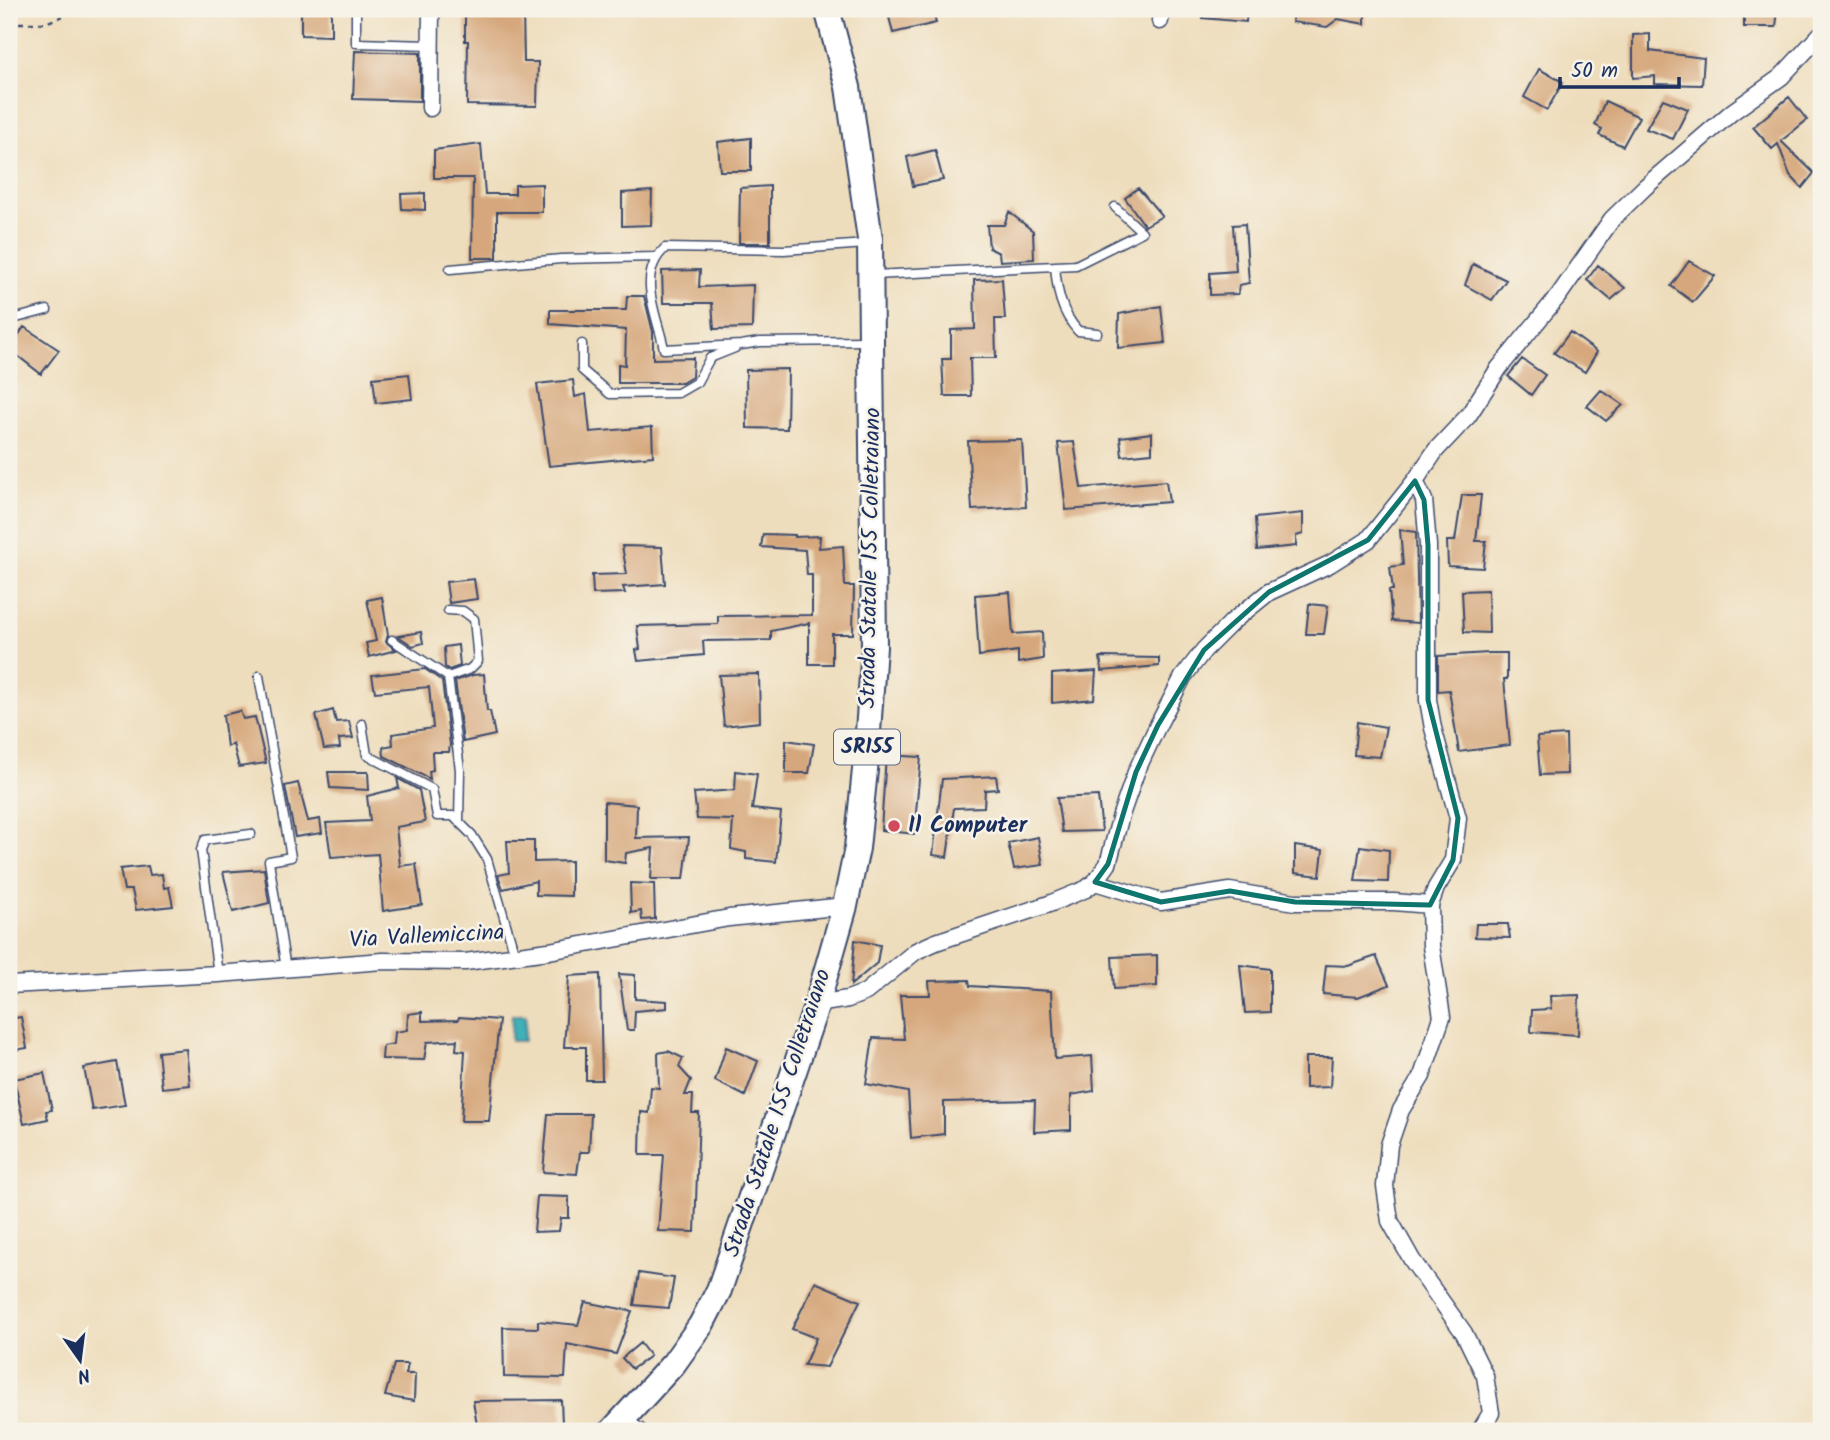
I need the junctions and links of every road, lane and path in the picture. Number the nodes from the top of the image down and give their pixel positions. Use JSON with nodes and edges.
{"nodes":[{"id":1,"x":82,"y":9,"type":"edge"},
{"id":2,"x":356,"y":9,"type":"edge"},
{"id":3,"x":431,"y":9,"type":"edge"},
{"id":4,"x":827,"y":9,"type":"edge"},
{"id":5,"x":9,"y":23,"type":"edge"},
{"id":6,"x":1821,"y":34,"type":"edge"},
{"id":7,"x":431,"y":45,"type":"junction"},
{"id":8,"x":430,"y":108,"type":"dead end"},
{"id":9,"x":1115,"y":207,"type":"dead end"},
{"id":10,"x":870,"y":244,"type":"junction"},
{"id":11,"x":655,"y":257,"type":"junction"},
{"id":12,"x":1055,"y":266,"type":"junction"},
{"id":13,"x":450,"y":269,"type":"dead end"},
{"id":14,"x":871,"y":276,"type":"junction"},
{"id":15,"x":47,"y":310,"type":"dead end"},
{"id":16,"x":9,"y":320,"type":"edge"},
{"id":17,"x":1097,"y":333,"type":"dead end"},
{"id":18,"x":872,"y":341,"type":"junction"},
{"id":19,"x":582,"y":344,"type":"dead end"},
{"id":20,"x":741,"y":345,"type":"junction"},
{"id":21,"x":1415,"y":481,"type":"junction"},
{"id":22,"x":448,"y":610,"type":"dead end"},
{"id":23,"x":392,"y":640,"type":"dead end"},
{"id":24,"x":260,"y":676,"type":"dead end"},
{"id":25,"x":448,"y":677,"type":"junction"},
{"id":26,"x":362,"y":724,"type":"dead end"},
{"id":27,"x":459,"y":822,"type":"junction"},
{"id":28,"x":251,"y":834,"type":"dead end"},
{"id":29,"x":1095,"y":882,"type":"junction"},
{"id":30,"x":1430,"y":905,"type":"junction"},
{"id":31,"x":845,"y":906,"type":"junction"},
{"id":32,"x":515,"y":956,"type":"junction"},
{"id":33,"x":286,"y":969,"type":"junction"},
{"id":34,"x":218,"y":974,"type":"junction"},
{"id":35,"x":9,"y":985,"type":"edge"},
{"id":36,"x":817,"y":1004,"type":"junction"},
{"id":37,"x":624,"y":1428,"type":"edge"},
{"id":38,"x":1480,"y":1431,"type":"edge"}],
"edges":[{"from":1,"to":5,"type":"path"},
{"from":2,"to":7,"type":"lane"},
{"from":3,"to":7,"type":"street"},
{"from":4,"to":10,"type":"main road","name":"Strada Statale 155 Colletraiano","number":"SR155"},
{"from":6,"to":21,"type":"street"},
{"from":7,"to":8,"type":"street"},
{"from":9,"to":12,"type":"lane"},
{"from":10,"to":11,"type":"lane"},
{"from":10,"to":14,"type":"main road","name":"Strada Statale 155 Colletraiano","number":"SR155"},
{"from":11,"to":13,"type":"lane"},
{"from":11,"to":20,"type":"lane"},
{"from":12,"to":14,"type":"lane"},
{"from":12,"to":17,"type":"lane"},
{"from":14,"to":18,"type":"main road","name":"Strada Statale 155 Colletraiano","number":"SR155"},
{"from":15,"to":16,"type":"lane"},
{"from":18,"to":20,"type":"lane"},
{"from":18,"to":31,"type":"main road","name":"Strada Statale 155 Colletraiano","number":"SR155"},
{"from":19,"to":20,"type":"lane"},
{"from":21,"to":29,"type":"street"},
{"from":21,"to":30,"type":"street"},
{"from":22,"to":25,"type":"lane"},
{"from":23,"to":25,"type":"lane"},
{"from":24,"to":33,"type":"lane"},
{"from":25,"to":27,"type":"lane"},
{"from":26,"to":27,"type":"lane"},
{"from":27,"to":32,"type":"lane"},
{"from":28,"to":34,"type":"lane"},
{"from":29,"to":30,"type":"street"},
{"from":29,"to":36,"type":"street"},
{"from":30,"to":38,"type":"street"},
{"from":31,"to":32,"type":"street","name":"Via Vallemiccina"},
{"from":31,"to":36,"type":"main road","name":"Strada Statale 155 Colletraiano","number":"SR155"},
{"from":32,"to":33,"type":"street","name":"Via Vallemiccina"},
{"from":33,"to":34,"type":"street","name":"Via Vallemiccina"},
{"from":34,"to":35,"type":"street","name":"Via Vallemiccina"},
{"from":36,"to":37,"type":"main road","name":"Strada Statale 155 Colletraiano","number":"SR155"}]}
